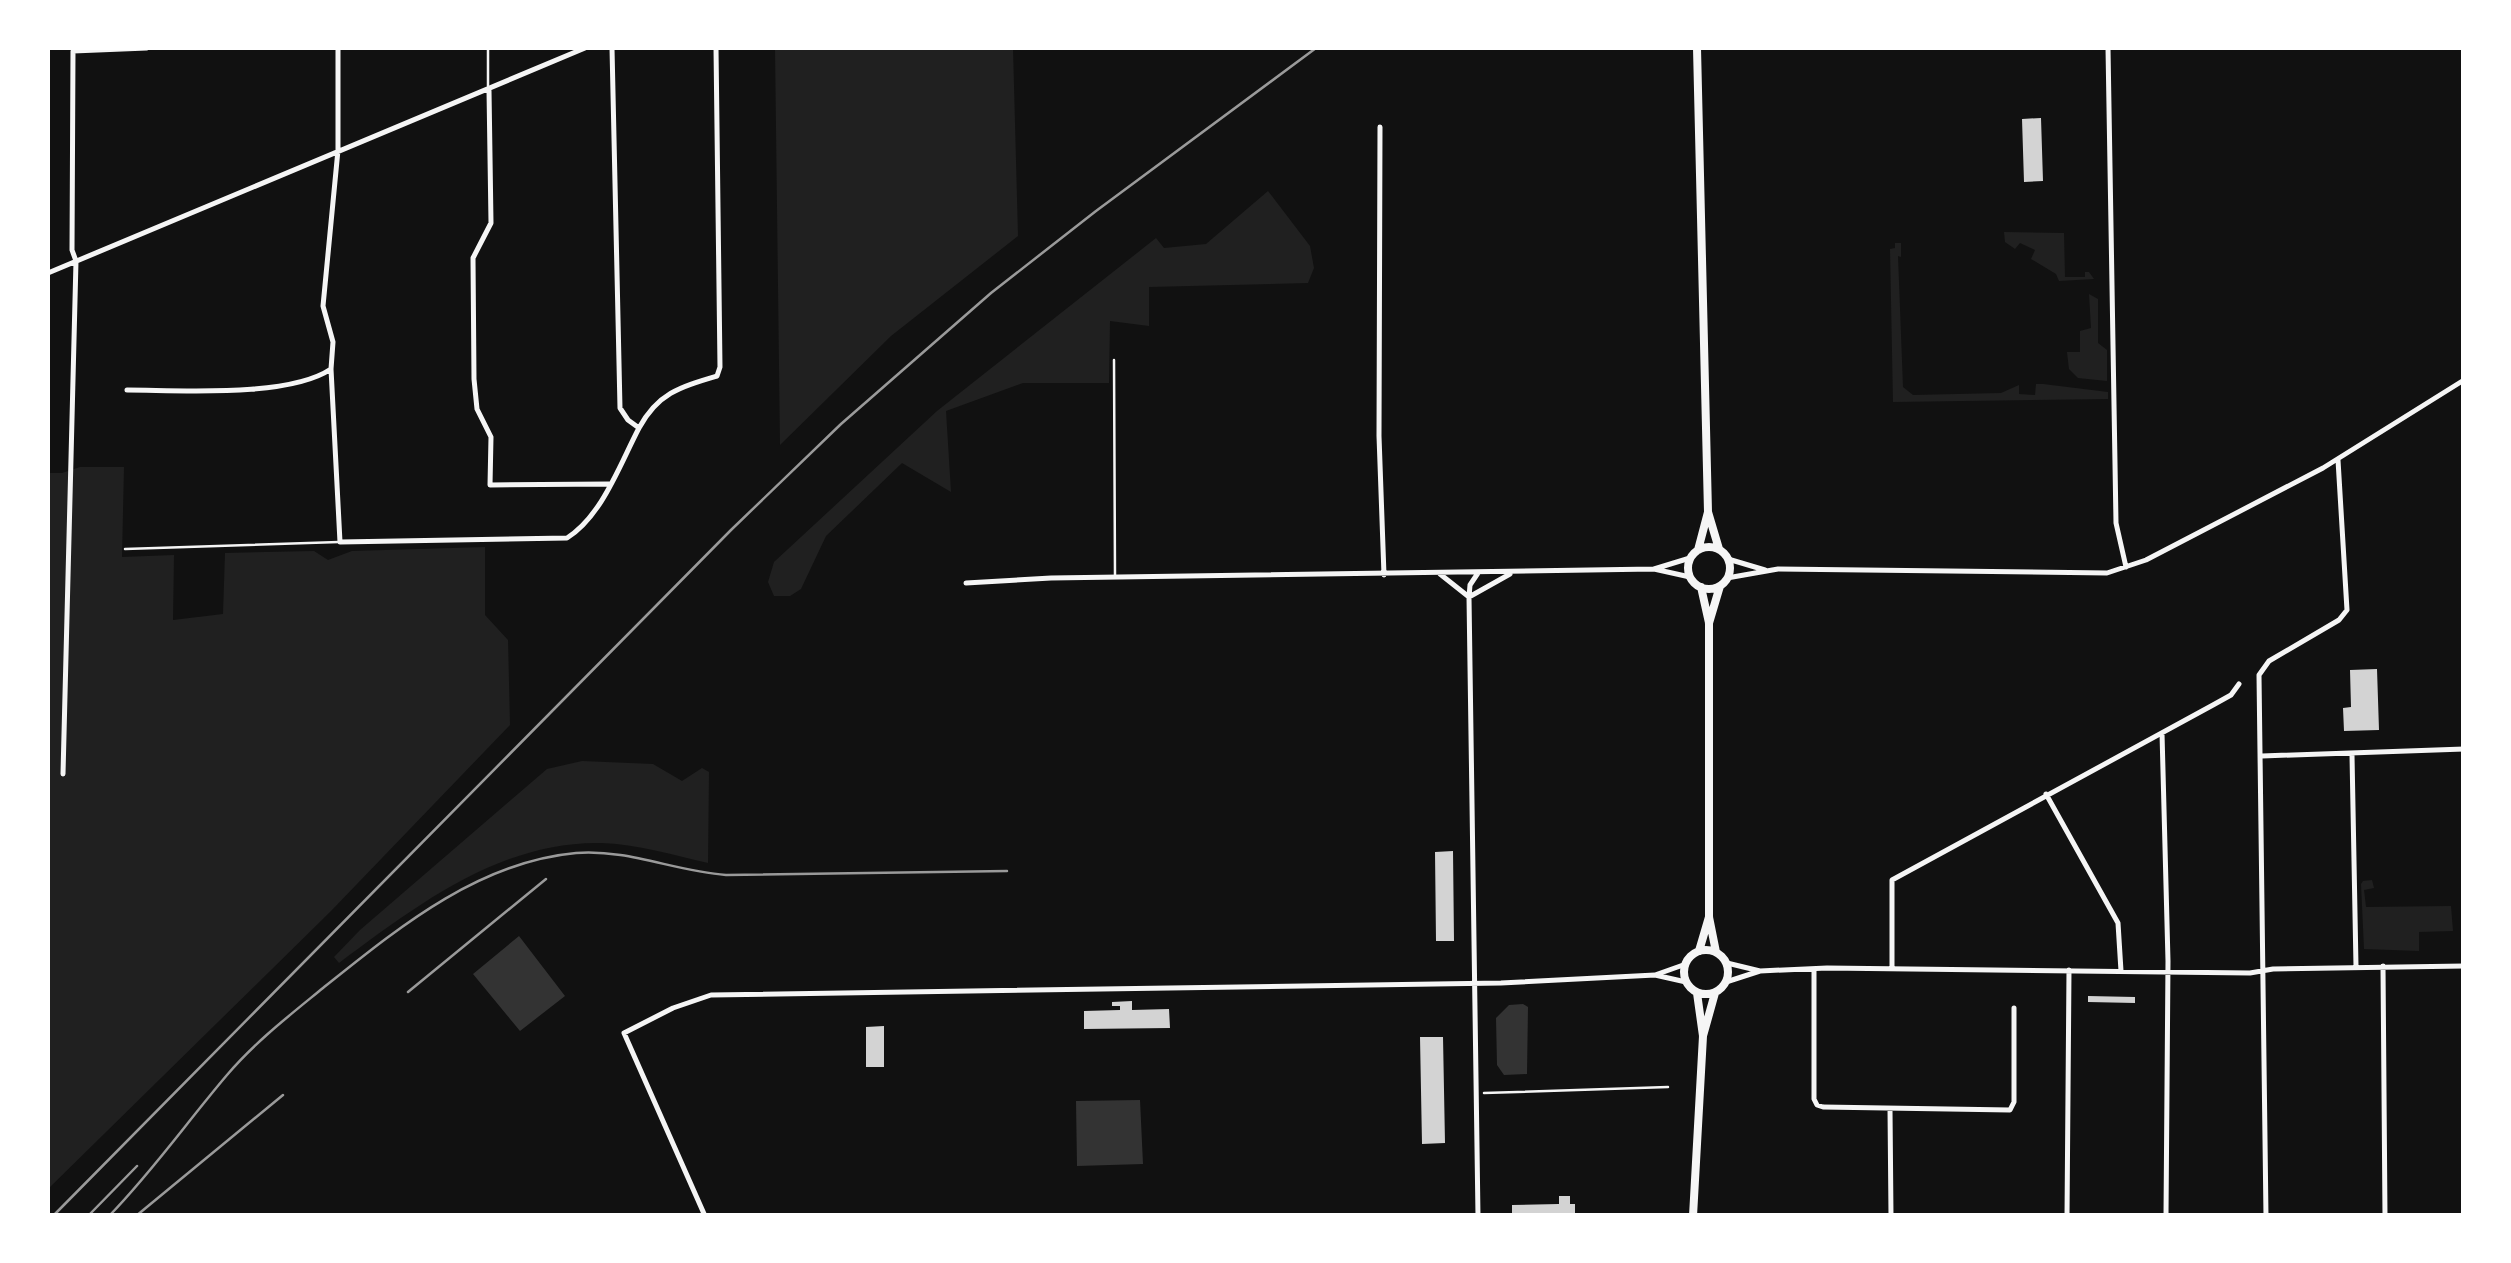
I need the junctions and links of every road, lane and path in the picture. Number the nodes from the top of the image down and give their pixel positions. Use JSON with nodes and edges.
{"nodes":[{"id":1,"x":147,"y":48,"type":"edge"},
{"id":2,"x":338,"y":48,"type":"edge"},
{"id":3,"x":488,"y":48,"type":"edge"},
{"id":4,"x":586,"y":48,"type":"edge"},
{"id":5,"x":612,"y":48,"type":"edge"},
{"id":6,"x":716,"y":48,"type":"edge"},
{"id":7,"x":1697,"y":48,"type":"edge"},
{"id":8,"x":2108,"y":48,"type":"edge"},
{"id":9,"x":489,"y":89,"type":"junction"},
{"id":10,"x":1380,"y":126,"type":"dead end"},
{"id":11,"x":338,"y":150,"type":"junction"},
{"id":12,"x":76,"y":261,"type":"junction"},
{"id":13,"x":48,"y":272,"type":"edge"},
{"id":14,"x":1114,"y":360,"type":"dead end"},
{"id":15,"x":330,"y":370,"type":"junction"},
{"id":16,"x":2464,"y":380,"type":"edge"},
{"id":17,"x":127,"y":390,"type":"dead end"},
{"id":18,"x":639,"y":428,"type":"junction"},
{"id":19,"x":2338,"y":460,"type":"junction"},
{"id":20,"x":609,"y":484,"type":"junction"},
{"id":21,"x":1708,"y":512,"type":"junction"},
{"id":22,"x":340,"y":542,"type":"junction"},
{"id":23,"x":126,"y":549,"type":"dead end"},
{"id":24,"x":1719,"y":549,"type":"junction"},
{"id":25,"x":1698,"y":550,"type":"junction"},
{"id":26,"x":1690,"y":558,"type":"junction"},
{"id":27,"x":1728,"y":558,"type":"junction"},
{"id":28,"x":2126,"y":567,"type":"junction"},
{"id":29,"x":1654,"y":569,"type":"junction"},
{"id":30,"x":1764,"y":570,"type":"junction"},
{"id":31,"x":1478,"y":573,"type":"junction"},
{"id":32,"x":1513,"y":573,"type":"junction"},
{"id":33,"x":1440,"y":574,"type":"junction"},
{"id":34,"x":1384,"y":575,"type":"junction"},
{"id":35,"x":1690,"y":577,"type":"junction"},
{"id":36,"x":1115,"y":578,"type":"junction"},
{"id":37,"x":1728,"y":578,"type":"junction"},
{"id":38,"x":966,"y":583,"type":"dead end"},
{"id":39,"x":1720,"y":586,"type":"junction"},
{"id":40,"x":1701,"y":588,"type":"junction"},
{"id":41,"x":1469,"y":597,"type":"junction"},
{"id":42,"x":1709,"y":623,"type":"junction"},
{"id":43,"x":2239,"y":684,"type":"dead end"},
{"id":44,"x":2162,"y":733,"type":"junction"},
{"id":45,"x":2464,"y":749,"type":"edge"},
{"id":46,"x":2352,"y":755,"type":"junction"},
{"id":47,"x":2260,"y":756,"type":"junction"},
{"id":48,"x":63,"y":774,"type":"dead end"},
{"id":49,"x":2046,"y":794,"type":"junction"},
{"id":50,"x":1709,"y":917,"type":"junction"},
{"id":51,"x":1698,"y":952,"type":"junction"},
{"id":52,"x":1716,"y":952,"type":"junction"},
{"id":53,"x":1726,"y":963,"type":"junction"},
{"id":54,"x":1686,"y":964,"type":"junction"},
{"id":55,"x":2356,"y":966,"type":"junction"},
{"id":56,"x":2383,"y":966,"type":"junction"},
{"id":57,"x":2464,"y":966,"type":"edge"},
{"id":58,"x":1892,"y":968,"type":"junction"},
{"id":59,"x":1814,"y":969,"type":"junction"},
{"id":60,"x":2069,"y":970,"type":"junction"},
{"id":61,"x":1760,"y":971,"type":"junction"},
{"id":62,"x":2262,"y":971,"type":"junction"},
{"id":63,"x":2121,"y":972,"type":"junction"},
{"id":64,"x":2167,"y":972,"type":"junction"},
{"id":65,"x":1654,"y":975,"type":"junction"},
{"id":66,"x":1686,"y":982,"type":"junction"},
{"id":67,"x":1726,"y":982,"type":"junction"},
{"id":68,"x":1473,"y":983,"type":"junction"},
{"id":69,"x":1696,"y":993,"type":"junction"},
{"id":70,"x":1715,"y":993,"type":"junction"},
{"id":71,"x":2014,"y":1008,"type":"dead end"},
{"id":72,"x":1703,"y":1036,"type":"junction"},
{"id":73,"x":1668,"y":1086,"type":"dead end"},
{"id":74,"x":1475,"y":1094,"type":"junction"},
{"id":75,"x":1890,"y":1108,"type":"junction"},
{"id":76,"x":705,"y":1216,"type":"edge"},
{"id":77,"x":1478,"y":1216,"type":"edge"},
{"id":78,"x":1693,"y":1216,"type":"edge"},
{"id":79,"x":1891,"y":1216,"type":"edge"},
{"id":80,"x":2067,"y":1216,"type":"edge"},
{"id":81,"x":2166,"y":1216,"type":"edge"},
{"id":82,"x":2266,"y":1216,"type":"edge"},
{"id":83,"x":2385,"y":1216,"type":"edge"}],
"edges":[{"from":1,"to":12,"type":"street"},
{"from":2,"to":11,"type":"street"},
{"from":3,"to":9,"type":"lane"},
{"from":4,"to":9,"type":"street"},
{"from":5,"to":18,"type":"street"},
{"from":6,"to":18,"type":"street"},
{"from":7,"to":21,"type":"street"},
{"from":8,"to":28,"type":"street"},
{"from":9,"to":11,"type":"street"},
{"from":9,"to":20,"type":"street"},
{"from":10,"to":34,"type":"street"},
{"from":11,"to":12,"type":"street"},
{"from":11,"to":15,"type":"street"},
{"from":12,"to":13,"type":"street"},
{"from":12,"to":48,"type":"street"},
{"from":14,"to":36,"type":"lane"},
{"from":15,"to":17,"type":"street"},
{"from":15,"to":22,"type":"street"},
{"from":16,"to":19,"type":"street"},
{"from":18,"to":20,"type":"street"},
{"from":19,"to":28,"type":"street"},
{"from":19,"to":47,"type":"street"},
{"from":20,"to":22,"type":"street"},
{"from":21,"to":24,"type":"street"},
{"from":21,"to":25,"type":"street"},
{"from":22,"to":23,"type":"lane"},
{"from":24,"to":25,"type":"street"},
{"from":24,"to":27,"type":"street"},
{"from":25,"to":26,"type":"street"},
{"from":26,"to":29,"type":"street"},
{"from":26,"to":35,"type":"street"},
{"from":27,"to":30,"type":"street"},
{"from":27,"to":37,"type":"street"},
{"from":28,"to":30,"type":"street"},
{"from":29,"to":32,"type":"street"},
{"from":29,"to":35,"type":"street"},
{"from":30,"to":37,"type":"street"},
{"from":31,"to":32,"type":"street"},
{"from":31,"to":33,"type":"street"},
{"from":31,"to":41,"type":"street"},
{"from":32,"to":41,"type":"street"},
{"from":33,"to":34,"type":"street"},
{"from":33,"to":41,"type":"street"},
{"from":34,"to":36,"type":"street"},
{"from":35,"to":40,"type":"street"},
{"from":36,"to":38,"type":"street"},
{"from":37,"to":39,"type":"street"},
{"from":39,"to":40,"type":"street"},
{"from":39,"to":42,"type":"street"},
{"from":40,"to":42,"type":"street"},
{"from":41,"to":68,"type":"street"},
{"from":42,"to":50,"type":"street"},
{"from":43,"to":44,"type":"street"},
{"from":44,"to":49,"type":"street"},
{"from":44,"to":64,"type":"street"},
{"from":45,"to":46,"type":"street"},
{"from":46,"to":47,"type":"street"},
{"from":46,"to":55,"type":"street"},
{"from":47,"to":62,"type":"street"},
{"from":49,"to":58,"type":"street"},
{"from":49,"to":63,"type":"street"},
{"from":50,"to":51,"type":"street"},
{"from":50,"to":52,"type":"street"},
{"from":51,"to":52,"type":"street"},
{"from":51,"to":54,"type":"street"},
{"from":52,"to":53,"type":"street"},
{"from":53,"to":61,"type":"street"},
{"from":53,"to":67,"type":"street"},
{"from":54,"to":65,"type":"street"},
{"from":54,"to":66,"type":"street"},
{"from":55,"to":56,"type":"street"},
{"from":55,"to":62,"type":"street"},
{"from":56,"to":57,"type":"street"},
{"from":56,"to":83,"type":"street"},
{"from":58,"to":59,"type":"street"},
{"from":58,"to":60,"type":"street"},
{"from":59,"to":61,"type":"street"},
{"from":59,"to":75,"type":"street"},
{"from":60,"to":63,"type":"street"},
{"from":60,"to":80,"type":"street"},
{"from":61,"to":67,"type":"street"},
{"from":62,"to":64,"type":"street"},
{"from":62,"to":82,"type":"street"},
{"from":63,"to":64,"type":"street"},
{"from":64,"to":81,"type":"street"},
{"from":65,"to":66,"type":"street"},
{"from":65,"to":68,"type":"street"},
{"from":66,"to":69,"type":"street"},
{"from":67,"to":70,"type":"street"},
{"from":68,"to":74,"type":"street"},
{"from":68,"to":76,"type":"street"},
{"from":69,"to":70,"type":"street"},
{"from":69,"to":72,"type":"street"},
{"from":70,"to":72,"type":"street"},
{"from":71,"to":75,"type":"street"},
{"from":72,"to":78,"type":"street"},
{"from":73,"to":74,"type":"path"},
{"from":74,"to":77,"type":"street"},
{"from":75,"to":79,"type":"street"}]}
